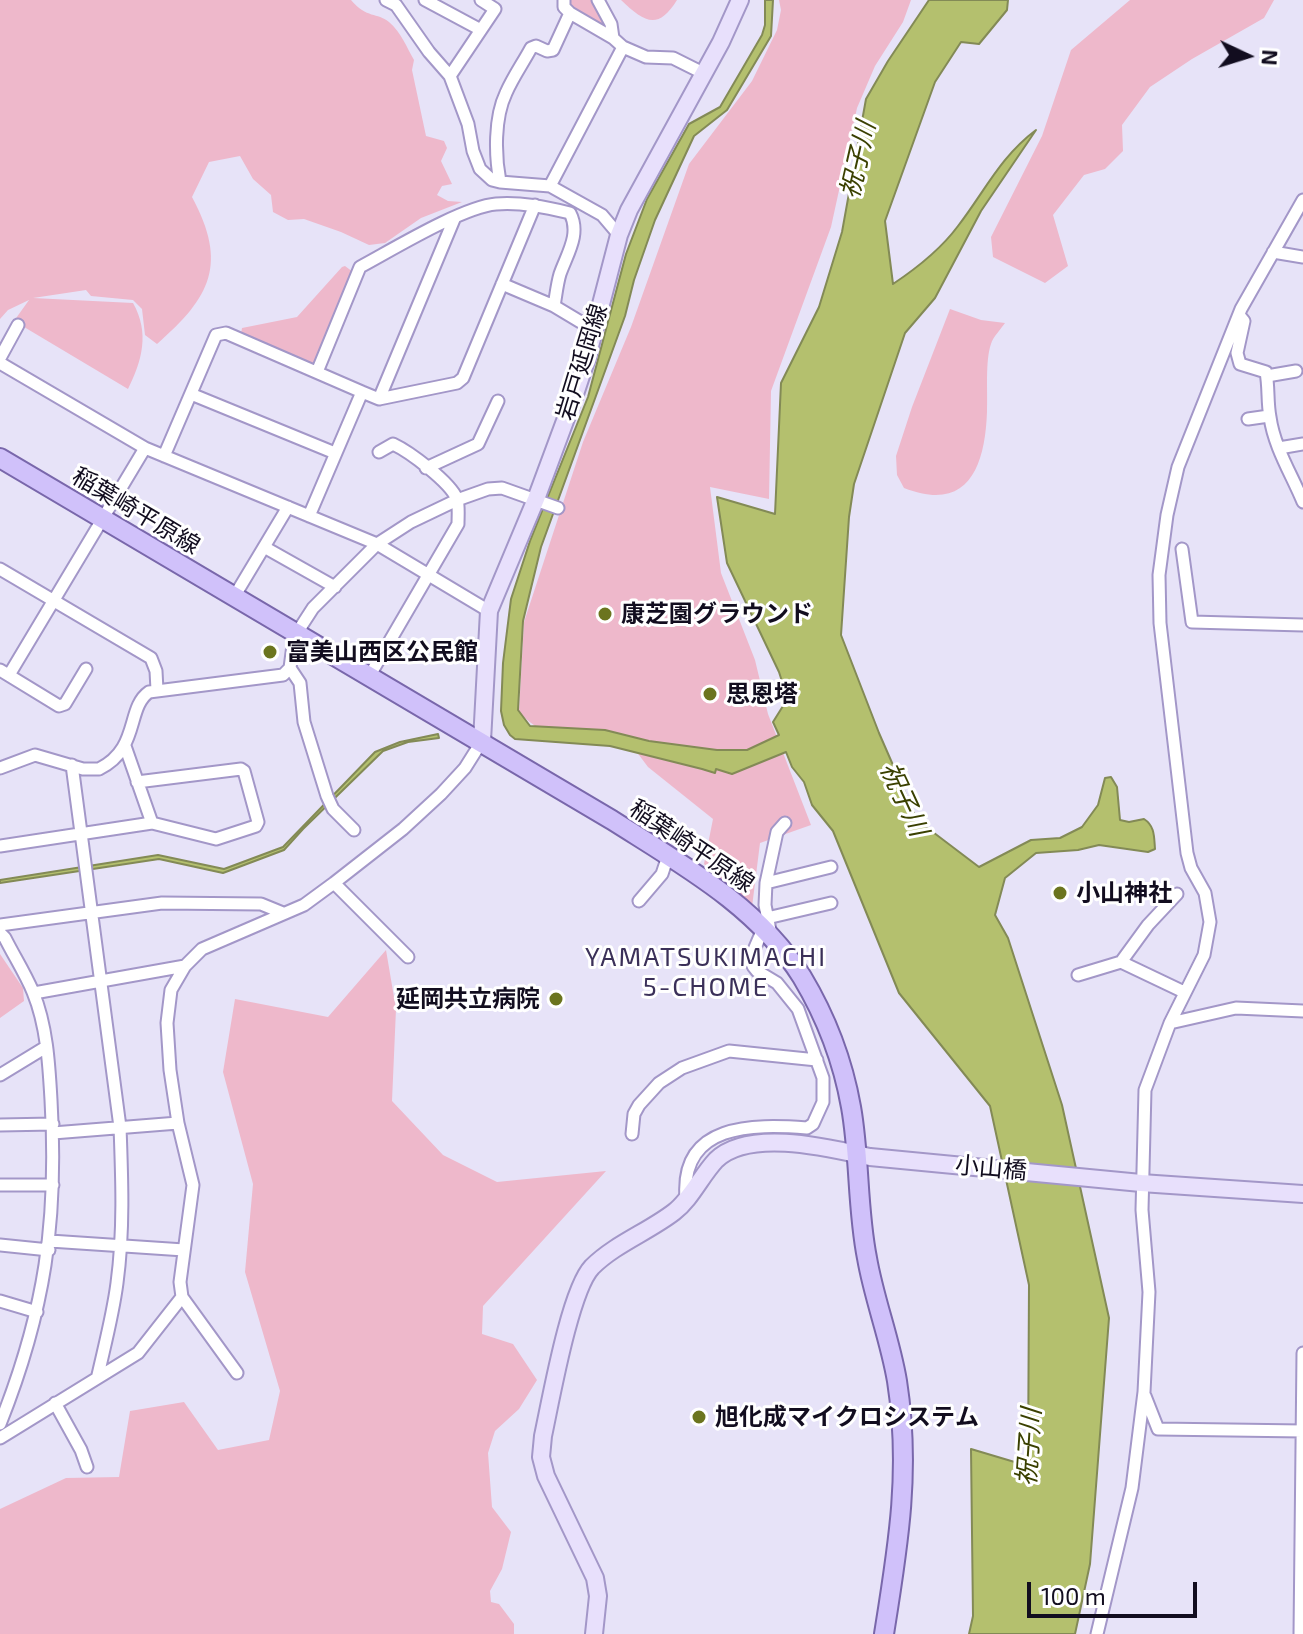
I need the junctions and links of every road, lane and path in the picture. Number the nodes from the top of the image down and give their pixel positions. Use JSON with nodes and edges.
{"nodes":[{"id":1,"x":386,"y":0,"type":"edge"},
{"id":2,"x":425,"y":0,"type":"edge"},
{"id":3,"x":481,"y":0,"type":"edge"},
{"id":4,"x":564,"y":0,"type":"edge"},
{"id":5,"x":598,"y":0,"type":"edge"},
{"id":6,"x":740,"y":0,"type":"edge"},
{"id":7,"x":570,"y":13,"type":"junction"},
{"id":8,"x":481,"y":30,"type":"junction"},
{"id":9,"x":613,"y":38,"type":"junction"},
{"id":10,"x":623,"y":47,"type":"junction"},
{"id":11,"x":703,"y":73,"type":"junction"},
{"id":12,"x":450,"y":76,"type":"junction"},
{"id":13,"x":500,"y":182,"type":"junction"},
{"id":14,"x":550,"y":186,"type":"junction"},
{"id":15,"x":1303,"y":200,"type":"edge"},
{"id":16,"x":535,"y":205,"type":"junction"},
{"id":17,"x":455,"y":217,"type":"junction"},
{"id":18,"x":619,"y":235,"type":"junction"},
{"id":19,"x":1273,"y":252,"type":"junction"},
{"id":20,"x":1303,"y":257,"type":"edge"},
{"id":21,"x":502,"y":284,"type":"junction"},
{"id":22,"x":554,"y":306,"type":"junction"},
{"id":23,"x":1239,"y":315,"type":"junction"},
{"id":24,"x":18,"y":325,"type":"dead end"},
{"id":25,"x":594,"y":330,"type":"junction"},
{"id":26,"x":0,"y":361,"type":"edge"},
{"id":27,"x":1296,"y":371,"type":"dead end"},
{"id":28,"x":317,"y":372,"type":"junction"},
{"id":29,"x":1267,"y":376,"type":"junction"},
{"id":30,"x":362,"y":392,"type":"junction"},
{"id":31,"x":191,"y":394,"type":"junction"},
{"id":32,"x":379,"y":399,"type":"junction"},
{"id":33,"x":498,"y":401,"type":"dead end"},
{"id":34,"x":1269,"y":416,"type":"junction"},
{"id":35,"x":1248,"y":419,"type":"dead end"},
{"id":36,"x":1303,"y":444,"type":"edge"},
{"id":37,"x":145,"y":448,"type":"junction"},
{"id":38,"x":1279,"y":448,"type":"junction"},
{"id":39,"x":379,"y":452,"type":"dead end"},
{"id":40,"x":335,"y":453,"type":"junction"},
{"id":41,"x":164,"y":456,"type":"junction"},
{"id":42,"x":0,"y":458,"type":"edge"},
{"id":43,"x":426,"y":468,"type":"junction"},
{"id":44,"x":536,"y":499,"type":"junction"},
{"id":45,"x":457,"y":500,"type":"junction"},
{"id":46,"x":1303,"y":502,"type":"edge"},
{"id":47,"x":288,"y":507,"type":"junction"},
{"id":48,"x":558,"y":508,"type":"dead end"},
{"id":49,"x":309,"y":516,"type":"junction"},
{"id":50,"x":102,"y":519,"type":"junction"},
{"id":51,"x":377,"y":544,"type":"junction"},
{"id":52,"x":264,"y":547,"type":"junction"},
{"id":53,"x":1182,"y":549,"type":"dead end"},
{"id":54,"x":0,"y":569,"type":"edge"},
{"id":55,"x":428,"y":575,"type":"junction"},
{"id":56,"x":335,"y":587,"type":"junction"},
{"id":57,"x":234,"y":597,"type":"junction"},
{"id":58,"x":53,"y":601,"type":"junction"},
{"id":59,"x":489,"y":611,"type":"junction"},
{"id":60,"x":1303,"y":625,"type":"edge"},
{"id":61,"x":298,"y":634,"type":"junction"},
{"id":62,"x":290,"y":668,"type":"junction"},
{"id":63,"x":86,"y":669,"type":"dead end"},
{"id":64,"x":4,"y":673,"type":"edge"},
{"id":65,"x":370,"y":675,"type":"junction"},
{"id":66,"x":157,"y":690,"type":"junction"},
{"id":67,"x":482,"y":741,"type":"junction"},
{"id":68,"x":125,"y":746,"type":"junction"},
{"id":69,"x":72,"y":765,"type":"junction"},
{"id":70,"x":0,"y":768,"type":"edge"},
{"id":71,"x":137,"y":782,"type":"junction"},
{"id":72,"x":152,"y":823,"type":"junction"},
{"id":73,"x":785,"y":823,"type":"dead end"},
{"id":74,"x":354,"y":830,"type":"dead end"},
{"id":75,"x":82,"y":833,"type":"junction"},
{"id":76,"x":0,"y":846,"type":"edge"},
{"id":77,"x":668,"y":856,"type":"junction"},
{"id":78,"x":831,"y":867,"type":"dead end"},
{"id":79,"x":334,"y":883,"type":"junction"},
{"id":80,"x":766,"y":883,"type":"junction"},
{"id":81,"x":1177,"y":894,"type":"dead end"},
{"id":82,"x":639,"y":901,"type":"dead end"},
{"id":83,"x":831,"y":903,"type":"dead end"},
{"id":84,"x":92,"y":913,"type":"junction"},
{"id":85,"x":283,"y":913,"type":"junction"},
{"id":86,"x":0,"y":925,"type":"edge"},
{"id":87,"x":767,"y":929,"type":"junction"},
{"id":88,"x":0,"y":933,"type":"edge"},
{"id":89,"x":408,"y":957,"type":"dead end"},
{"id":90,"x":1121,"y":962,"type":"junction"},
{"id":91,"x":185,"y":966,"type":"junction"},
{"id":92,"x":1078,"y":975,"type":"dead end"},
{"id":93,"x":101,"y":980,"type":"junction"},
{"id":94,"x":1184,"y":992,"type":"junction"},
{"id":95,"x":34,"y":993,"type":"junction"},
{"id":96,"x":1303,"y":1011,"type":"edge"},
{"id":97,"x":1170,"y":1023,"type":"junction"},
{"id":98,"x":46,"y":1047,"type":"junction"},
{"id":99,"x":817,"y":1060,"type":"junction"},
{"id":100,"x":0,"y":1075,"type":"edge"},
{"id":101,"x":178,"y":1123,"type":"junction"},
{"id":102,"x":0,"y":1125,"type":"edge"},
{"id":103,"x":120,"y":1127,"type":"junction"},
{"id":104,"x":53,"y":1128,"type":"junction"},
{"id":105,"x":632,"y":1134,"type":"dead end"},
{"id":106,"x":762,"y":1134,"type":"junction"},
{"id":107,"x":863,"y":1155,"type":"junction"},
{"id":108,"x":1141,"y":1183,"type":"junction"},
{"id":109,"x":0,"y":1185,"type":"edge"},
{"id":110,"x":53,"y":1185,"type":"junction"},
{"id":111,"x":1303,"y":1194,"type":"edge"},
{"id":112,"x":0,"y":1245,"type":"edge"},
{"id":113,"x":50,"y":1245,"type":"junction"},
{"id":114,"x":121,"y":1245,"type":"junction"},
{"id":115,"x":184,"y":1250,"type":"junction"},
{"id":116,"x":182,"y":1297,"type":"junction"},
{"id":117,"x":0,"y":1301,"type":"edge"},
{"id":118,"x":37,"y":1312,"type":"junction"},
{"id":119,"x":1303,"y":1353,"type":"edge"},
{"id":120,"x":237,"y":1373,"type":"dead end"},
{"id":121,"x":98,"y":1375,"type":"junction"},
{"id":122,"x":1144,"y":1392,"type":"junction"},
{"id":123,"x":55,"y":1403,"type":"junction"},
{"id":124,"x":0,"y":1424,"type":"edge"},
{"id":125,"x":1303,"y":1431,"type":"edge"},
{"id":126,"x":0,"y":1438,"type":"edge"},
{"id":127,"x":87,"y":1467,"type":"dead end"},
{"id":128,"x":594,"y":1634,"type":"edge"},
{"id":129,"x":884,"y":1634,"type":"edge"},
{"id":130,"x":1097,"y":1634,"type":"edge"},
{"id":131,"x":1300,"y":1634,"type":"edge"}],
"edges":[{"from":1,"to":12,"type":"street"},
{"from":2,"to":8,"type":"street"},
{"from":3,"to":8,"type":"street"},
{"from":4,"to":7,"type":"street"},
{"from":5,"to":9,"type":"street"},
{"from":6,"to":11,"type":"street","name":"岩戸延岡線"},
{"from":7,"to":9,"type":"street"},
{"from":7,"to":13,"type":"street"},
{"from":8,"to":12,"type":"street"},
{"from":9,"to":10,"type":"street"},
{"from":10,"to":11,"type":"street"},
{"from":10,"to":14,"type":"street"},
{"from":11,"to":18,"type":"street","name":"岩戸延岡線"},
{"from":12,"to":13,"type":"street"},
{"from":13,"to":14,"type":"street"},
{"from":14,"to":18,"type":"street"},
{"from":15,"to":19,"type":"street"},
{"from":16,"to":17,"type":"street"},
{"from":16,"to":21,"type":"street"},
{"from":16,"to":22,"type":"street"},
{"from":17,"to":28,"type":"street"},
{"from":17,"to":32,"type":"street"},
{"from":18,"to":25,"type":"street","name":"岩戸延岡線"},
{"from":19,"to":20,"type":"street"},
{"from":19,"to":23,"type":"street"},
{"from":21,"to":22,"type":"street"},
{"from":21,"to":32,"type":"street"},
{"from":22,"to":25,"type":"street"},
{"from":23,"to":29,"type":"street"},
{"from":23,"to":94,"type":"street"},
{"from":24,"to":26,"type":"street"},
{"from":25,"to":44,"type":"street","name":"岩戸延岡線"},
{"from":26,"to":37,"type":"street"},
{"from":27,"to":29,"type":"street"},
{"from":28,"to":30,"type":"street"},
{"from":28,"to":31,"type":"street"},
{"from":29,"to":34,"type":"street"},
{"from":30,"to":32,"type":"street"},
{"from":30,"to":40,"type":"street"},
{"from":31,"to":40,"type":"street"},
{"from":31,"to":41,"type":"street"},
{"from":33,"to":43,"type":"street"},
{"from":34,"to":35,"type":"street"},
{"from":34,"to":38,"type":"street"},
{"from":36,"to":38,"type":"street"},
{"from":37,"to":41,"type":"street"},
{"from":37,"to":50,"type":"street"},
{"from":38,"to":46,"type":"street"},
{"from":39,"to":43,"type":"street"},
{"from":40,"to":49,"type":"street"},
{"from":41,"to":47,"type":"street"},
{"from":42,"to":50,"type":"main road","name":"稲葉崎平原線"},
{"from":43,"to":45,"type":"street"},
{"from":44,"to":45,"type":"street"},
{"from":44,"to":48,"type":"street"},
{"from":44,"to":59,"type":"street","name":"岩戸延岡線"},
{"from":45,"to":51,"type":"street"},
{"from":45,"to":55,"type":"street"},
{"from":47,"to":49,"type":"street"},
{"from":47,"to":52,"type":"street"},
{"from":49,"to":51,"type":"street"},
{"from":50,"to":57,"type":"main road","name":"稲葉崎平原線"},
{"from":50,"to":58,"type":"street"},
{"from":51,"to":55,"type":"street"},
{"from":51,"to":56,"type":"street"},
{"from":52,"to":56,"type":"street"},
{"from":52,"to":57,"type":"street"},
{"from":53,"to":60,"type":"street"},
{"from":54,"to":58,"type":"street"},
{"from":55,"to":59,"type":"street"},
{"from":55,"to":65,"type":"street"},
{"from":56,"to":61,"type":"street"},
{"from":57,"to":61,"type":"main road","name":"稲葉崎平原線"},
{"from":58,"to":64,"type":"street"},
{"from":58,"to":66,"type":"street"},
{"from":59,"to":67,"type":"street","name":"岩戸延岡線"},
{"from":61,"to":62,"type":"street"},
{"from":61,"to":65,"type":"main road","name":"稲葉崎平原線"},
{"from":62,"to":66,"type":"street"},
{"from":62,"to":74,"type":"street"},
{"from":63,"to":64,"type":"street"},
{"from":65,"to":67,"type":"main road","name":"稲葉崎平原線"},
{"from":66,"to":68,"type":"street"},
{"from":67,"to":77,"type":"main road","name":"稲葉崎平原線"},
{"from":67,"to":79,"type":"street"},
{"from":68,"to":69,"type":"street"},
{"from":68,"to":71,"type":"street"},
{"from":69,"to":70,"type":"street"},
{"from":69,"to":75,"type":"street"},
{"from":71,"to":72,"type":"street"},
{"from":71,"to":72,"type":"street"},
{"from":72,"to":75,"type":"street"},
{"from":73,"to":80,"type":"street"},
{"from":75,"to":76,"type":"street"},
{"from":75,"to":84,"type":"street"},
{"from":77,"to":82,"type":"street"},
{"from":77,"to":87,"type":"main road","name":"稲葉崎平原線"},
{"from":78,"to":80,"type":"street"},
{"from":79,"to":85,"type":"street"},
{"from":79,"to":89,"type":"street"},
{"from":80,"to":87,"type":"street"},
{"from":81,"to":90,"type":"street"},
{"from":83,"to":87,"type":"street"},
{"from":84,"to":85,"type":"street"},
{"from":84,"to":86,"type":"street"},
{"from":84,"to":93,"type":"street"},
{"from":85,"to":91,"type":"street"},
{"from":87,"to":99,"type":"street"},
{"from":87,"to":107,"type":"main road","name":"稲葉崎平原線"},
{"from":88,"to":95,"type":"street"},
{"from":90,"to":92,"type":"street"},
{"from":90,"to":94,"type":"street"},
{"from":91,"to":93,"type":"street"},
{"from":91,"to":101,"type":"street"},
{"from":93,"to":95,"type":"street"},
{"from":93,"to":103,"type":"street"},
{"from":94,"to":97,"type":"street"},
{"from":95,"to":98,"type":"street"},
{"from":96,"to":97,"type":"street"},
{"from":97,"to":108,"type":"street"},
{"from":98,"to":100,"type":"street"},
{"from":98,"to":104,"type":"street"},
{"from":99,"to":105,"type":"street"},
{"from":99,"to":106,"type":"street"},
{"from":101,"to":103,"type":"street"},
{"from":101,"to":115,"type":"street"},
{"from":102,"to":104,"type":"street"},
{"from":103,"to":104,"type":"street"},
{"from":103,"to":114,"type":"street"},
{"from":104,"to":110,"type":"street"},
{"from":106,"to":107,"type":"street","name":"小山橋"},
{"from":106,"to":128,"type":"street"},
{"from":107,"to":108,"type":"street","name":"小山橋"},
{"from":107,"to":129,"type":"main road","name":"稲葉崎平原線"},
{"from":108,"to":111,"type":"street","name":"小山橋"},
{"from":108,"to":122,"type":"street"},
{"from":109,"to":110,"type":"street"},
{"from":110,"to":113,"type":"street"},
{"from":112,"to":113,"type":"street"},
{"from":113,"to":114,"type":"street"},
{"from":113,"to":118,"type":"street"},
{"from":114,"to":115,"type":"street"},
{"from":114,"to":121,"type":"street"},
{"from":115,"to":116,"type":"street"},
{"from":116,"to":120,"type":"street"},
{"from":116,"to":121,"type":"street"},
{"from":117,"to":118,"type":"street"},
{"from":118,"to":124,"type":"street"},
{"from":119,"to":125,"type":"street"},
{"from":121,"to":123,"type":"street"},
{"from":122,"to":125,"type":"street"},
{"from":122,"to":130,"type":"street"},
{"from":123,"to":126,"type":"street"},
{"from":123,"to":127,"type":"street"},
{"from":125,"to":131,"type":"street"}]}
